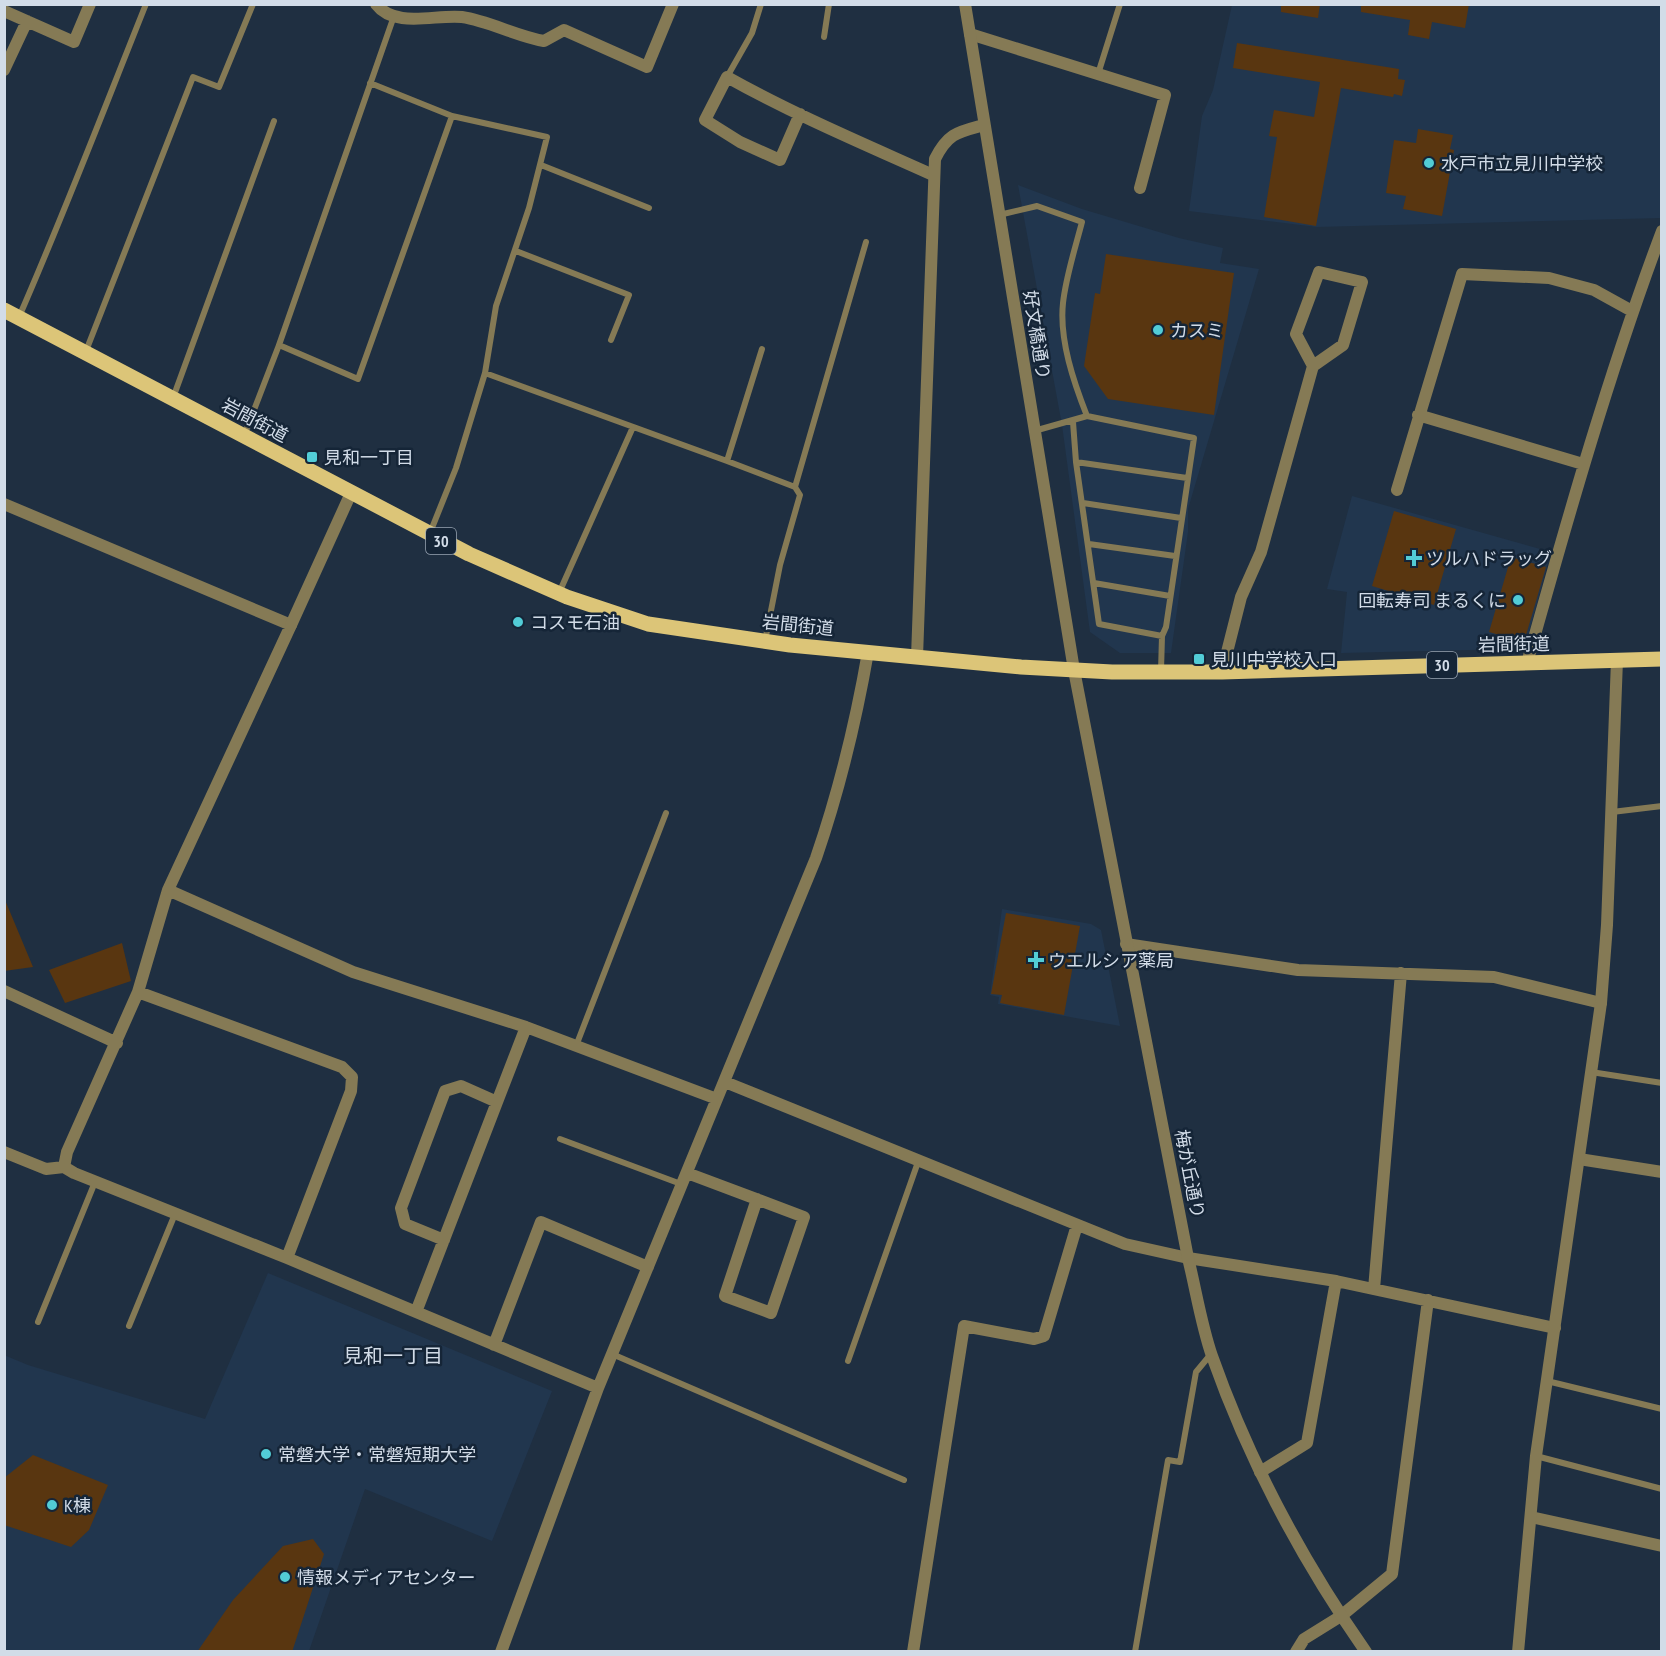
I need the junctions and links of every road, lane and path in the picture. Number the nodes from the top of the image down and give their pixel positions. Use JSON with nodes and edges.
{"nodes":[{"id":1,"x":90,"y":4,"type":"edge"},
{"id":2,"x":146,"y":4,"type":"edge"},
{"id":3,"x":253,"y":4,"type":"edge"},
{"id":4,"x":376,"y":4,"type":"edge"},
{"id":5,"x":673,"y":4,"type":"edge"},
{"id":6,"x":761,"y":4,"type":"edge"},
{"id":7,"x":829,"y":4,"type":"edge"},
{"id":8,"x":965,"y":4,"type":"edge"},
{"id":9,"x":1120,"y":4,"type":"edge"},
{"id":10,"x":4,"y":11,"type":"edge"},
{"id":11,"x":394,"y":16,"type":"junction"},
{"id":12,"x":27,"y":21,"type":"junction"},
{"id":13,"x":970,"y":34,"type":"junction"},
{"id":14,"x":824,"y":37,"type":"dead end"},
{"id":15,"x":4,"y":70,"type":"edge"},
{"id":16,"x":1098,"y":74,"type":"junction"},
{"id":17,"x":727,"y":77,"type":"junction"},
{"id":18,"x":370,"y":83,"type":"junction"},
{"id":19,"x":800,"y":114,"type":"junction"},
{"id":20,"x":452,"y":116,"type":"junction"},
{"id":21,"x":274,"y":121,"type":"dead end"},
{"id":22,"x":984,"y":124,"type":"junction"},
{"id":23,"x":541,"y":165,"type":"junction"},
{"id":24,"x":933,"y":175,"type":"junction"},
{"id":25,"x":1140,"y":188,"type":"dead end"},
{"id":26,"x":649,"y":208,"type":"dead end"},
{"id":27,"x":999,"y":215,"type":"junction"},
{"id":28,"x":1662,"y":231,"type":"edge"},
{"id":29,"x":866,"y":242,"type":"dead end"},
{"id":30,"x":516,"y":251,"type":"junction"},
{"id":31,"x":4,"y":310,"type":"edge"},
{"id":32,"x":1632,"y":311,"type":"junction"},
{"id":33,"x":19,"y":317,"type":"junction"},
{"id":34,"x":610,"y":340,"type":"dead end"},
{"id":35,"x":279,"y":345,"type":"junction"},
{"id":36,"x":762,"y":349,"type":"dead end"},
{"id":37,"x":85,"y":353,"type":"junction"},
{"id":38,"x":1313,"y":366,"type":"junction"},
{"id":39,"x":484,"y":373,"type":"junction"},
{"id":40,"x":173,"y":399,"type":"junction"},
{"id":41,"x":1418,"y":415,"type":"junction"},
{"id":42,"x":1087,"y":416,"type":"junction"},
{"id":43,"x":1073,"y":422,"type":"junction"},
{"id":44,"x":633,"y":427,"type":"junction"},
{"id":45,"x":1034,"y":431,"type":"junction"},
{"id":46,"x":244,"y":436,"type":"junction"},
{"id":47,"x":727,"y":461,"type":"junction"},
{"id":48,"x":1076,"y":462,"type":"junction"},
{"id":49,"x":1583,"y":464,"type":"junction"},
{"id":50,"x":1187,"y":478,"type":"junction"},
{"id":51,"x":795,"y":487,"type":"junction"},
{"id":52,"x":1396,"y":490,"type":"dead end"},
{"id":53,"x":351,"y":493,"type":"junction"},
{"id":54,"x":1083,"y":503,"type":"junction"},
{"id":55,"x":4,"y":504,"type":"edge"},
{"id":56,"x":1181,"y":518,"type":"junction"},
{"id":57,"x":429,"y":535,"type":"junction"},
{"id":58,"x":1089,"y":544,"type":"junction"},
{"id":59,"x":1175,"y":556,"type":"junction"},
{"id":60,"x":1094,"y":583,"type":"junction"},
{"id":61,"x":558,"y":593,"type":"junction"},
{"id":62,"x":1170,"y":596,"type":"junction"},
{"id":63,"x":291,"y":625,"type":"junction"},
{"id":64,"x":1162,"y":636,"type":"junction"},
{"id":65,"x":765,"y":642,"type":"junction"},
{"id":66,"x":868,"y":652,"type":"junction"},
{"id":67,"x":917,"y":657,"type":"junction"},
{"id":68,"x":1662,"y":659,"type":"edge"},
{"id":69,"x":1617,"y":660,"type":"junction"},
{"id":70,"x":1527,"y":663,"type":"junction"},
{"id":71,"x":1074,"y":670,"type":"junction"},
{"id":72,"x":1161,"y":672,"type":"junction"},
{"id":73,"x":1222,"y":672,"type":"junction"},
{"id":74,"x":1662,"y":806,"type":"edge"},
{"id":75,"x":1612,"y":812,"type":"junction"},
{"id":76,"x":666,"y":813,"type":"dead end"},
{"id":77,"x":168,"y":890,"type":"junction"},
{"id":78,"x":1126,"y":944,"type":"junction"},
{"id":79,"x":1401,"y":973,"type":"junction"},
{"id":80,"x":4,"y":991,"type":"edge"},
{"id":81,"x":138,"y":992,"type":"junction"},
{"id":82,"x":1601,"y":1003,"type":"junction"},
{"id":83,"x":526,"y":1028,"type":"junction"},
{"id":84,"x":117,"y":1043,"type":"junction"},
{"id":85,"x":576,"y":1046,"type":"junction"},
{"id":86,"x":1591,"y":1072,"type":"junction"},
{"id":87,"x":724,"y":1082,"type":"junction"},
{"id":88,"x":1662,"y":1083,"type":"edge"},
{"id":89,"x":717,"y":1099,"type":"junction"},
{"id":90,"x":497,"y":1102,"type":"junction"},
{"id":91,"x":560,"y":1139,"type":"dead end"},
{"id":92,"x":4,"y":1152,"type":"edge"},
{"id":93,"x":1579,"y":1159,"type":"junction"},
{"id":94,"x":918,"y":1162,"type":"junction"},
{"id":95,"x":64,"y":1167,"type":"junction"},
{"id":96,"x":1662,"y":1172,"type":"edge"},
{"id":97,"x":685,"y":1179,"type":"junction"},
{"id":98,"x":95,"y":1182,"type":"junction"},
{"id":99,"x":757,"y":1199,"type":"junction"},
{"id":100,"x":175,"y":1213,"type":"junction"},
{"id":101,"x":1077,"y":1226,"type":"junction"},
{"id":102,"x":444,"y":1240,"type":"junction"},
{"id":103,"x":288,"y":1258,"type":"junction"},
{"id":104,"x":1188,"y":1258,"type":"junction"},
{"id":105,"x":648,"y":1267,"type":"junction"},
{"id":106,"x":1336,"y":1281,"type":"junction"},
{"id":107,"x":1374,"y":1289,"type":"junction"},
{"id":108,"x":1428,"y":1300,"type":"junction"},
{"id":109,"x":416,"y":1312,"type":"junction"},
{"id":110,"x":38,"y":1322,"type":"dead end"},
{"id":111,"x":129,"y":1326,"type":"dead end"},
{"id":112,"x":1555,"y":1328,"type":"junction"},
{"id":113,"x":494,"y":1345,"type":"junction"},
{"id":114,"x":1211,"y":1353,"type":"junction"},
{"id":115,"x":612,"y":1354,"type":"junction"},
{"id":116,"x":848,"y":1360,"type":"dead end"},
{"id":117,"x":1546,"y":1381,"type":"junction"},
{"id":118,"x":598,"y":1388,"type":"junction"},
{"id":119,"x":1662,"y":1409,"type":"edge"},
{"id":120,"x":1536,"y":1456,"type":"junction"},
{"id":121,"x":1260,"y":1472,"type":"junction"},
{"id":122,"x":904,"y":1480,"type":"dead end"},
{"id":123,"x":1662,"y":1489,"type":"edge"},
{"id":124,"x":1531,"y":1517,"type":"junction"},
{"id":125,"x":1662,"y":1546,"type":"edge"},
{"id":126,"x":1341,"y":1616,"type":"junction"},
{"id":127,"x":501,"y":1652,"type":"edge"},
{"id":128,"x":913,"y":1652,"type":"edge"},
{"id":129,"x":1135,"y":1652,"type":"edge"},
{"id":130,"x":1296,"y":1652,"type":"edge"},
{"id":131,"x":1366,"y":1652,"type":"edge"},
{"id":132,"x":1518,"y":1652,"type":"edge"}],
"edges":[{"from":1,"to":12,"type":"street"},
{"from":2,"to":33,"type":"lane"},
{"from":3,"to":37,"type":"lane"},
{"from":4,"to":11,"type":"street"},
{"from":5,"to":11,"type":"street"},
{"from":6,"to":17,"type":"lane"},
{"from":7,"to":14,"type":"lane"},
{"from":8,"to":13,"type":"street","name":"好文橋通り"},
{"from":9,"to":16,"type":"lane"},
{"from":10,"to":12,"type":"street"},
{"from":11,"to":18,"type":"lane"},
{"from":12,"to":15,"type":"street"},
{"from":13,"to":16,"type":"street"},
{"from":13,"to":22,"type":"street","name":"好文橋通り"},
{"from":16,"to":25,"type":"street"},
{"from":17,"to":19,"type":"street"},
{"from":17,"to":19,"type":"street"},
{"from":18,"to":20,"type":"lane"},
{"from":18,"to":35,"type":"lane"},
{"from":19,"to":24,"type":"street"},
{"from":20,"to":23,"type":"lane"},
{"from":20,"to":35,"type":"lane"},
{"from":21,"to":40,"type":"lane"},
{"from":22,"to":24,"type":"street"},
{"from":22,"to":27,"type":"street","name":"好文橋通り"},
{"from":23,"to":26,"type":"lane"},
{"from":23,"to":30,"type":"lane"},
{"from":24,"to":67,"type":"street"},
{"from":27,"to":42,"type":"lane"},
{"from":27,"to":45,"type":"street","name":"好文橋通り"},
{"from":28,"to":32,"type":"street"},
{"from":29,"to":51,"type":"lane"},
{"from":30,"to":34,"type":"lane"},
{"from":30,"to":39,"type":"lane"},
{"from":31,"to":33,"type":"main road","name":"岩間街道","number":"30"},
{"from":32,"to":41,"type":"street"},
{"from":32,"to":49,"type":"street"},
{"from":33,"to":37,"type":"main road","name":"岩間街道","number":"30"},
{"from":35,"to":46,"type":"lane"},
{"from":36,"to":47,"type":"lane"},
{"from":37,"to":40,"type":"main road","name":"岩間街道","number":"30"},
{"from":38,"to":38,"type":"street"},
{"from":38,"to":73,"type":"street"},
{"from":39,"to":44,"type":"lane"},
{"from":39,"to":57,"type":"lane"},
{"from":40,"to":46,"type":"main road","name":"岩間街道","number":"30"},
{"from":41,"to":49,"type":"street"},
{"from":41,"to":52,"type":"street"},
{"from":42,"to":43,"type":"lane"},
{"from":42,"to":50,"type":"lane"},
{"from":43,"to":45,"type":"lane"},
{"from":43,"to":48,"type":"lane"},
{"from":44,"to":47,"type":"lane"},
{"from":44,"to":61,"type":"lane"},
{"from":45,"to":71,"type":"street","name":"好文橋通り"},
{"from":46,"to":53,"type":"main road","name":"岩間街道","number":"30"},
{"from":47,"to":51,"type":"lane"},
{"from":48,"to":50,"type":"lane"},
{"from":48,"to":54,"type":"lane"},
{"from":49,"to":70,"type":"street"},
{"from":50,"to":56,"type":"lane"},
{"from":51,"to":65,"type":"lane"},
{"from":53,"to":57,"type":"main road","name":"岩間街道","number":"30"},
{"from":53,"to":63,"type":"street"},
{"from":54,"to":56,"type":"lane"},
{"from":54,"to":58,"type":"lane"},
{"from":55,"to":63,"type":"street"},
{"from":56,"to":59,"type":"lane"},
{"from":57,"to":61,"type":"main road","name":"岩間街道","number":"30"},
{"from":58,"to":59,"type":"lane"},
{"from":58,"to":60,"type":"lane"},
{"from":59,"to":62,"type":"lane"},
{"from":60,"to":62,"type":"lane"},
{"from":60,"to":64,"type":"lane"},
{"from":61,"to":65,"type":"main road","name":"岩間街道","number":"30"},
{"from":62,"to":64,"type":"lane"},
{"from":63,"to":77,"type":"street"},
{"from":64,"to":72,"type":"lane"},
{"from":65,"to":66,"type":"main road","name":"岩間街道","number":"30"},
{"from":66,"to":67,"type":"main road","name":"岩間街道","number":"30"},
{"from":66,"to":87,"type":"street"},
{"from":67,"to":71,"type":"main road","name":"岩間街道","number":"30"},
{"from":68,"to":69,"type":"main road","name":"岩間街道","number":"30"},
{"from":69,"to":70,"type":"main road","name":"岩間街道","number":"30"},
{"from":69,"to":75,"type":"street"},
{"from":70,"to":73,"type":"main road","name":"岩間街道","number":"30"},
{"from":71,"to":72,"type":"main road","name":"岩間街道","number":"30"},
{"from":71,"to":78,"type":"street","name":"梅が丘通り"},
{"from":72,"to":73,"type":"main road","name":"岩間街道","number":"30"},
{"from":74,"to":75,"type":"lane"},
{"from":75,"to":82,"type":"street"},
{"from":76,"to":85,"type":"lane"},
{"from":77,"to":81,"type":"street"},
{"from":77,"to":83,"type":"street"},
{"from":78,"to":79,"type":"street"},
{"from":78,"to":104,"type":"street","name":"梅が丘通り"},
{"from":79,"to":82,"type":"street"},
{"from":79,"to":107,"type":"street"},
{"from":80,"to":84,"type":"street"},
{"from":81,"to":84,"type":"street"},
{"from":81,"to":103,"type":"street"},
{"from":82,"to":86,"type":"street"},
{"from":83,"to":85,"type":"street"},
{"from":83,"to":90,"type":"street"},
{"from":84,"to":95,"type":"street"},
{"from":85,"to":89,"type":"street"},
{"from":86,"to":88,"type":"lane"},
{"from":86,"to":93,"type":"street"},
{"from":87,"to":89,"type":"street"},
{"from":87,"to":94,"type":"street"},
{"from":89,"to":97,"type":"street"},
{"from":90,"to":102,"type":"street"},
{"from":90,"to":102,"type":"street"},
{"from":91,"to":97,"type":"lane"},
{"from":92,"to":95,"type":"street"},
{"from":93,"to":96,"type":"street"},
{"from":93,"to":112,"type":"street"},
{"from":94,"to":101,"type":"street"},
{"from":94,"to":116,"type":"lane"},
{"from":95,"to":98,"type":"street"},
{"from":97,"to":99,"type":"street"},
{"from":97,"to":105,"type":"street"},
{"from":98,"to":100,"type":"street"},
{"from":98,"to":110,"type":"lane"},
{"from":99,"to":99,"type":"street"},
{"from":100,"to":103,"type":"street"},
{"from":100,"to":111,"type":"lane"},
{"from":101,"to":104,"type":"street"},
{"from":101,"to":128,"type":"street"},
{"from":102,"to":109,"type":"street"},
{"from":103,"to":109,"type":"street"},
{"from":104,"to":106,"type":"street"},
{"from":104,"to":114,"type":"street","name":"梅が丘通り"},
{"from":105,"to":113,"type":"street"},
{"from":105,"to":115,"type":"street"},
{"from":106,"to":107,"type":"street"},
{"from":106,"to":121,"type":"street"},
{"from":107,"to":108,"type":"street"},
{"from":108,"to":112,"type":"street"},
{"from":108,"to":126,"type":"street"},
{"from":109,"to":113,"type":"street"},
{"from":112,"to":117,"type":"street"},
{"from":113,"to":118,"type":"street"},
{"from":114,"to":121,"type":"street","name":"梅が丘通り"},
{"from":114,"to":129,"type":"lane"},
{"from":115,"to":118,"type":"street"},
{"from":115,"to":122,"type":"lane"},
{"from":117,"to":119,"type":"lane"},
{"from":117,"to":120,"type":"street"},
{"from":118,"to":127,"type":"street"},
{"from":120,"to":123,"type":"lane"},
{"from":120,"to":124,"type":"street"},
{"from":121,"to":126,"type":"street","name":"梅が丘通り"},
{"from":124,"to":125,"type":"street"},
{"from":124,"to":132,"type":"street"},
{"from":126,"to":130,"type":"street"},
{"from":126,"to":131,"type":"street","name":"梅が丘通り"}]}
